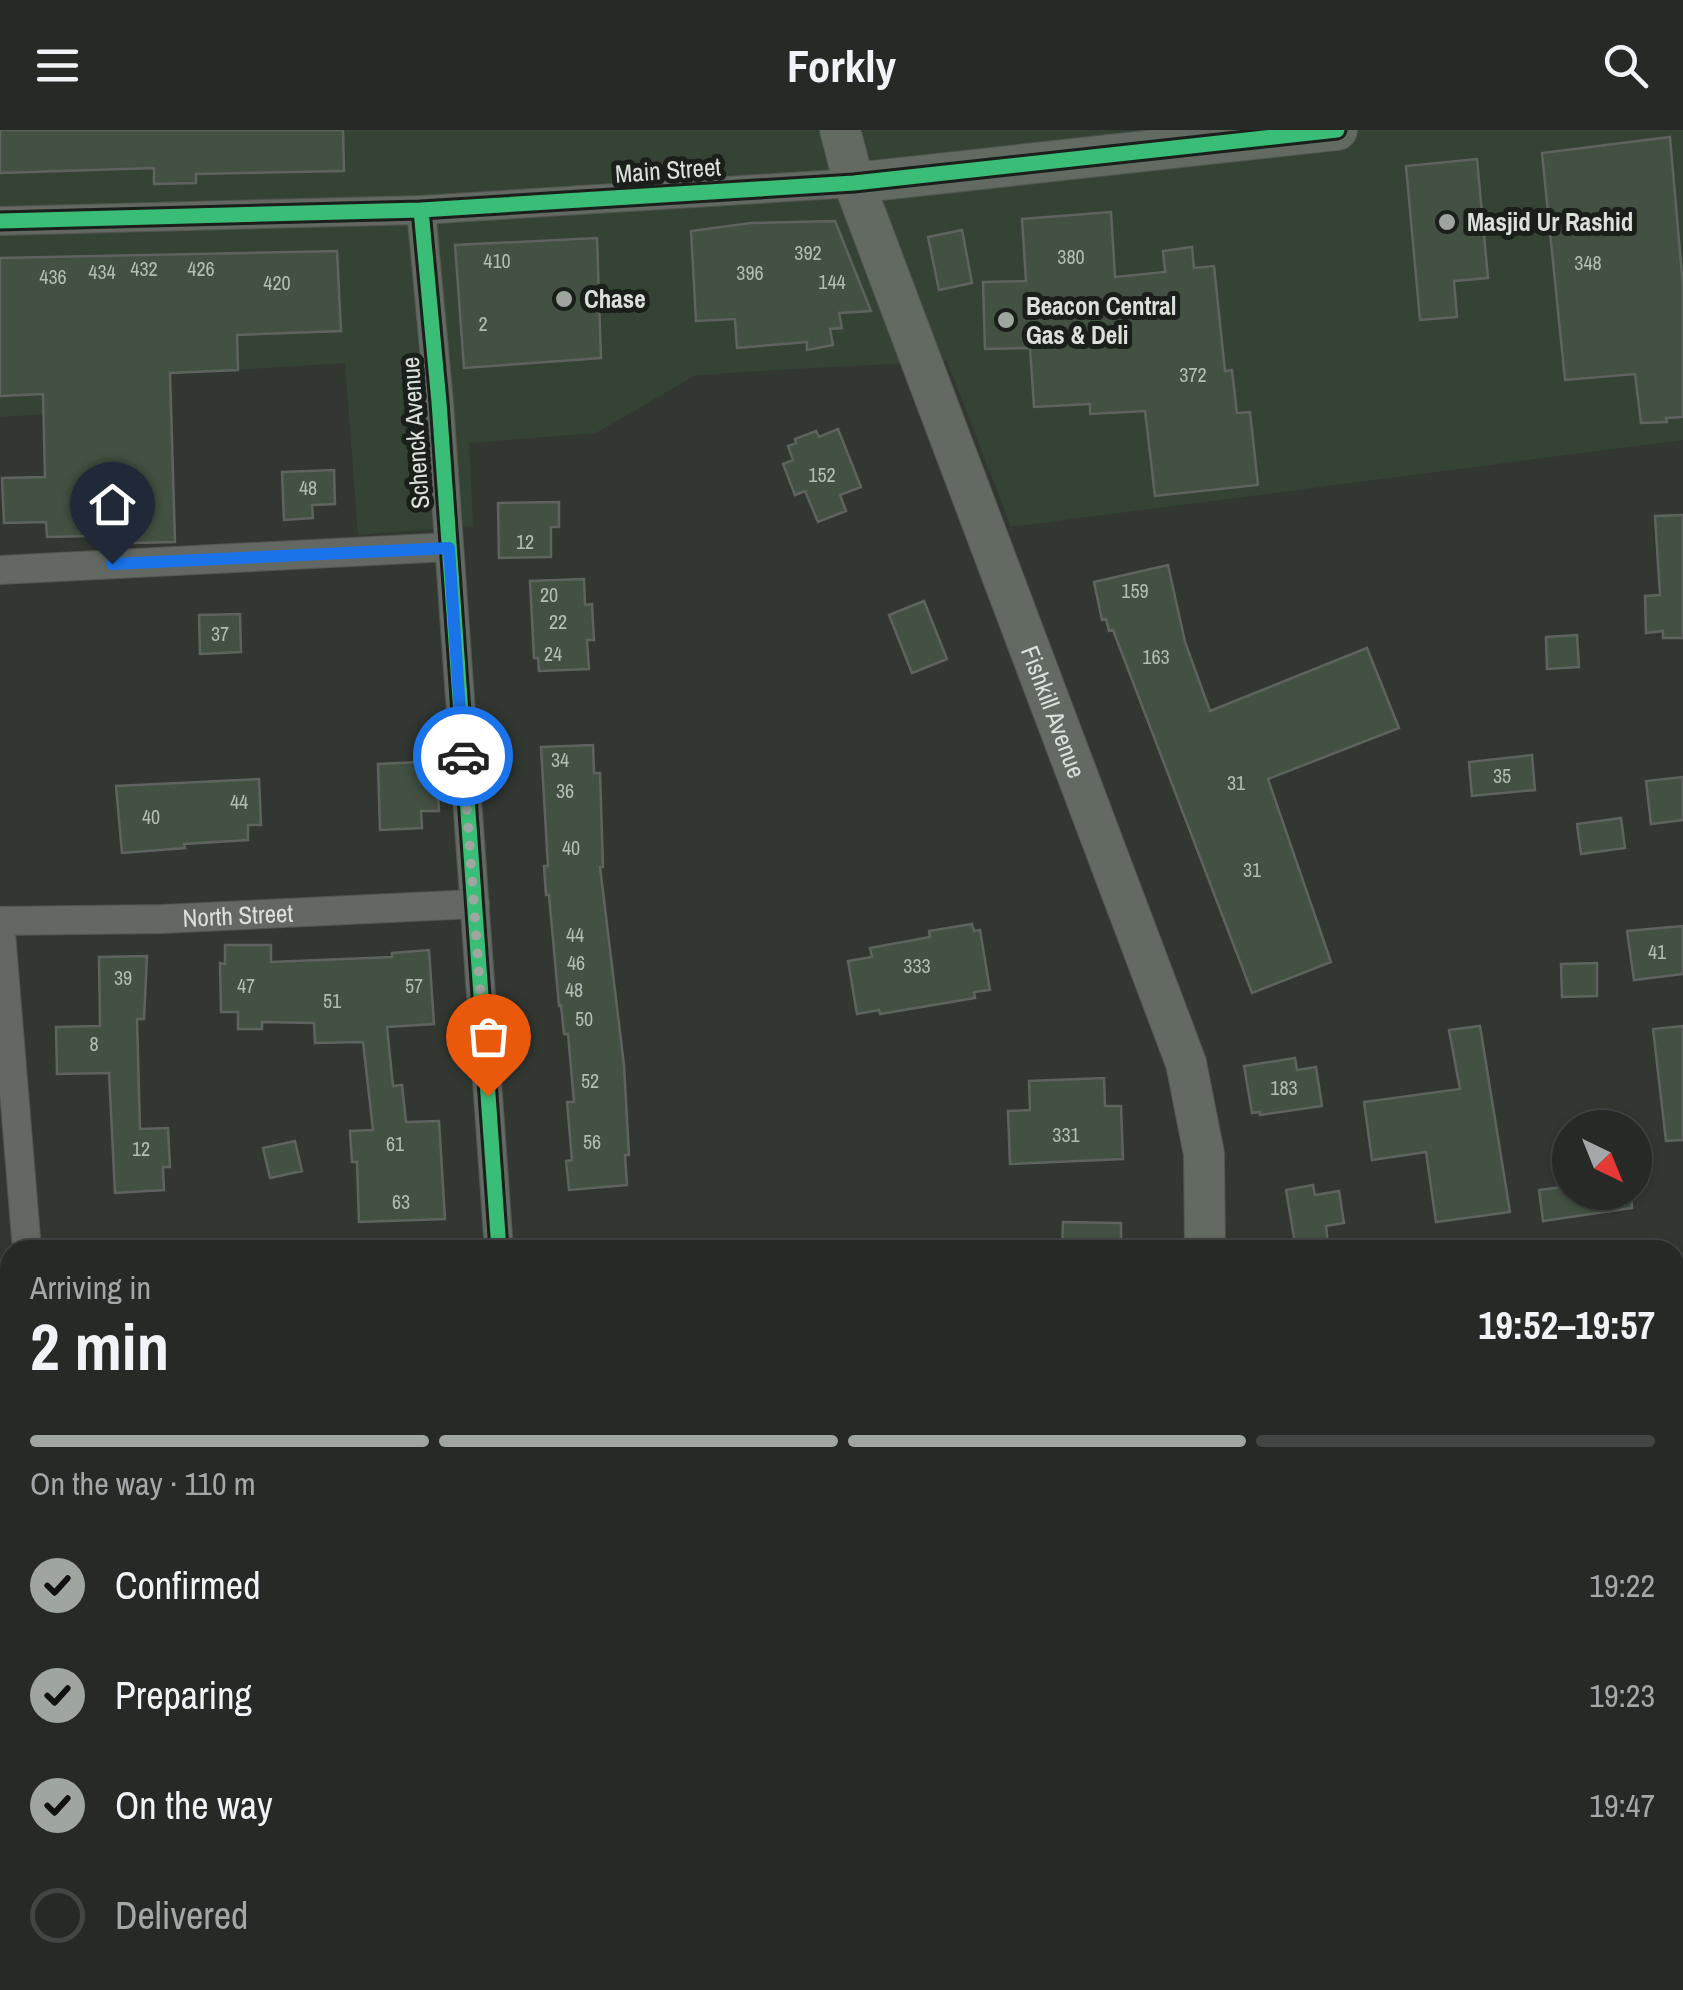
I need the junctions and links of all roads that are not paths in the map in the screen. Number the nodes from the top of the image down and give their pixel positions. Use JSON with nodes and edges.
{"nodes":[{"id":1,"x":840,"y":130,"type":"edge"},
{"id":2,"x":1337,"y":130,"type":"edge"},
{"id":3,"x":854,"y":183,"type":"junction"},
{"id":4,"x":421,"y":210,"type":"junction"},
{"id":5,"x":0,"y":221,"type":"edge"},
{"id":6,"x":449,"y":548,"type":"junction"},
{"id":7,"x":0,"y":570,"type":"edge"},
{"id":8,"x":475,"y":904,"type":"junction"},
{"id":9,"x":0,"y":921,"type":"edge"},
{"id":10,"x":25,"y":1240,"type":"edge"},
{"id":11,"x":498,"y":1240,"type":"edge"},
{"id":12,"x":1205,"y":1240,"type":"edge"}],
"edges":[{"from":1,"to":3,"type":"main road","name":"Fishkill Avenue"},
{"from":2,"to":3,"type":"main road","name":"Main Street"},
{"from":3,"to":4,"type":"street","name":"Main Street"},
{"from":3,"to":12,"type":"main road","name":"Fishkill Avenue"},
{"from":4,"to":5,"type":"street","name":"Main Street"},
{"from":4,"to":6,"type":"street","name":"Schenck Avenue"},
{"from":6,"to":7,"type":"street"},
{"from":6,"to":8,"type":"street","name":"Schenck Avenue"},
{"from":8,"to":9,"type":"street","name":"North Street"},
{"from":8,"to":11,"type":"street","name":"Schenck Avenue"},
{"from":9,"to":10,"type":"street"}]}
